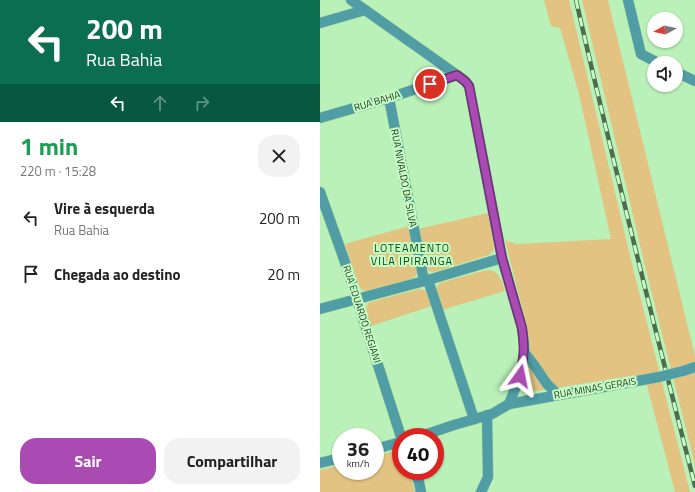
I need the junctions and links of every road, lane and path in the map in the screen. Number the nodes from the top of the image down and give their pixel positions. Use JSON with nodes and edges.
{"nodes":[{"id":1,"x":351,"y":0,"type":"edge"},
{"id":2,"x":628,"y":0,"type":"edge"},
{"id":3,"x":365,"y":10,"type":"junction"},
{"id":4,"x":320,"y":23,"type":"edge"},
{"id":5,"x":647,"y":57,"type":"edge"},
{"id":6,"x":457,"y":75,"type":"junction"},
{"id":7,"x":683,"y":76,"type":"edge"},
{"id":8,"x":692,"y":80,"type":"edge"},
{"id":9,"x":695,"y":89,"type":"edge"},
{"id":10,"x":389,"y":98,"type":"junction"},
{"id":11,"x":320,"y":118,"type":"edge"},
{"id":12,"x":320,"y":192,"type":"edge"},
{"id":13,"x":502,"y":258,"type":"junction"},
{"id":14,"x":426,"y":281,"type":"junction"},
{"id":15,"x":357,"y":299,"type":"junction"},
{"id":16,"x":320,"y":309,"type":"edge"},
{"id":17,"x":524,"y":352,"type":"junction"},
{"id":18,"x":695,"y":367,"type":"edge"},
{"id":19,"x":558,"y":395,"type":"junction"},
{"id":20,"x":509,"y":404,"type":"junction"},
{"id":21,"x":486,"y":415,"type":"junction"},
{"id":22,"x":474,"y":419,"type":"junction"},
{"id":23,"x":398,"y":428,"type":"edge"},
{"id":24,"x":443,"y":428,"type":"edge"},
{"id":25,"x":332,"y":460,"type":"edge"},
{"id":26,"x":320,"y":463,"type":"edge"},
{"id":27,"x":418,"y":480,"type":"edge"},
{"id":28,"x":422,"y":492,"type":"edge"},
{"id":29,"x":481,"y":492,"type":"edge"}],
"edges":[{"from":1,"to":3,"type":"street"},
{"from":2,"to":5,"type":"street"},
{"from":3,"to":4,"type":"street"},
{"from":3,"to":6,"type":"street"},
{"from":6,"to":10,"type":"street","name":"RUA BAHIA"},
{"from":6,"to":13,"type":"street"},
{"from":7,"to":8,"type":"street"},
{"from":8,"to":9,"type":"street"},
{"from":10,"to":11,"type":"street","name":"RUA BAHIA"},
{"from":10,"to":14,"type":"street","name":"RUA NIVALDO DA SILVA"},
{"from":12,"to":15,"type":"street","name":"RUA EDUARDO REGIANI"},
{"from":13,"to":14,"type":"street"},
{"from":13,"to":17,"type":"street"},
{"from":14,"to":15,"type":"street"},
{"from":14,"to":22,"type":"street","name":"RUA NIVALDO DA SILVA"},
{"from":15,"to":16,"type":"street"},
{"from":15,"to":23,"type":"street","name":"RUA EDUARDO REGIANI"},
{"from":17,"to":19,"type":"street"},
{"from":17,"to":20,"type":"street"},
{"from":18,"to":19,"type":"street","name":"RUA MINAS GERAIS","bridge":true},
{"from":19,"to":20,"type":"street","name":"RUA MINAS GERAIS"},
{"from":20,"to":21,"type":"street","name":"RUA MINAS GERAIS"},
{"from":21,"to":22,"type":"street","name":"RUA MINAS GERAIS"},
{"from":21,"to":29,"type":"street"},
{"from":22,"to":24,"type":"street","name":"RUA MINAS GERAIS"},
{"from":25,"to":26,"type":"street"},
{"from":27,"to":28,"type":"street"}]}
